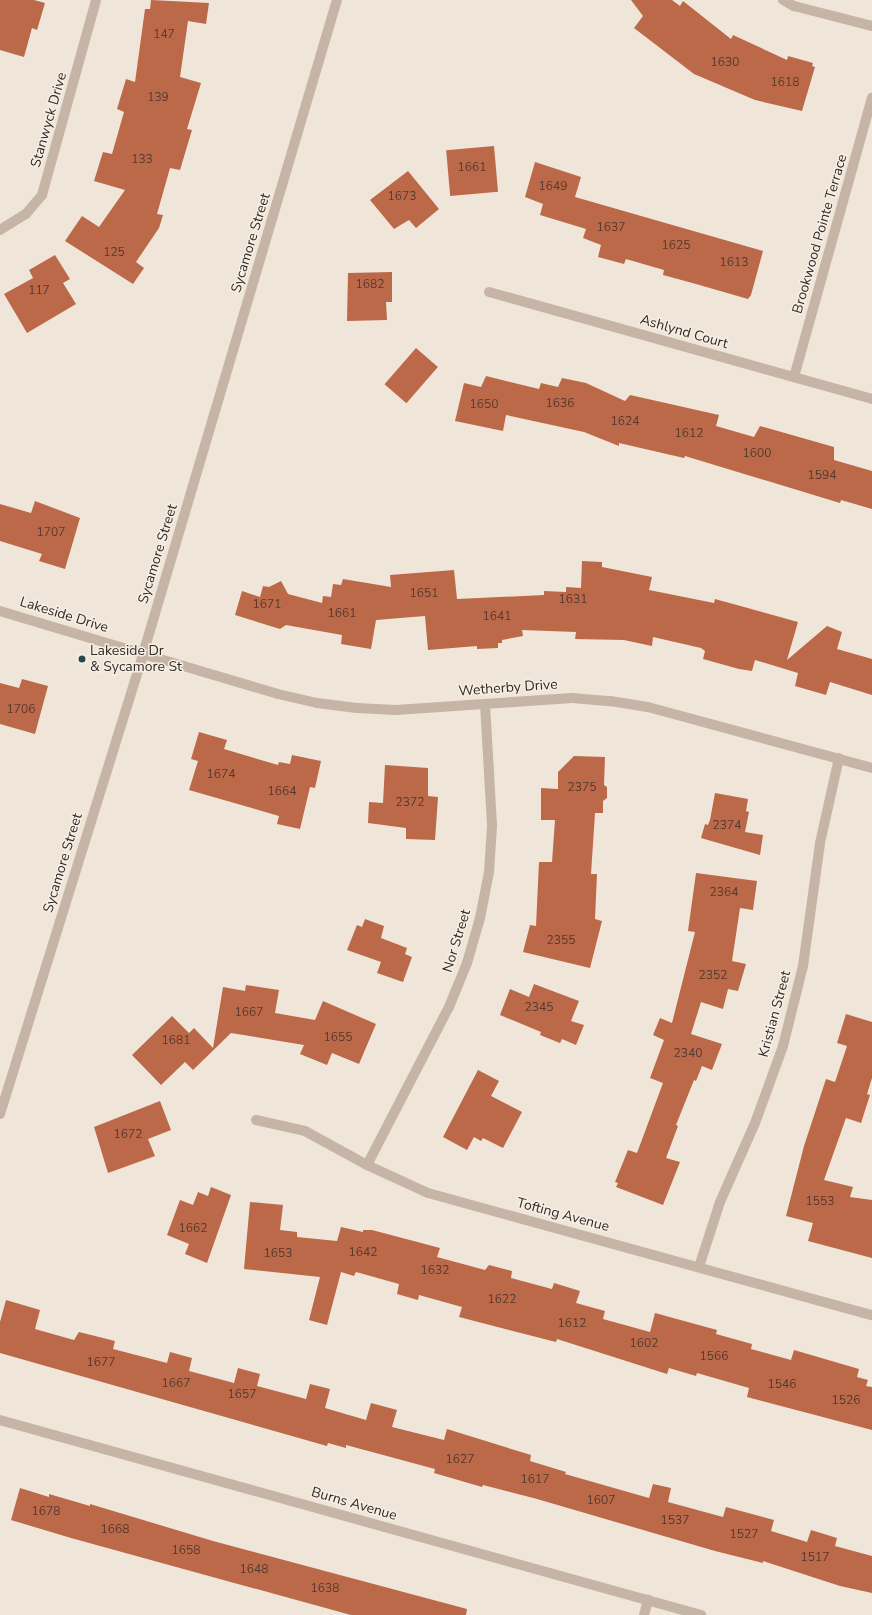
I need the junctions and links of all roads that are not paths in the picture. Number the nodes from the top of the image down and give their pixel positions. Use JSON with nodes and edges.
{"nodes":[{"id":1,"x":96,"y":0,"type":"edge"},
{"id":2,"x":337,"y":0,"type":"edge"},
{"id":3,"x":783,"y":0,"type":"edge"},
{"id":4,"x":872,"y":26,"type":"edge"},
{"id":5,"x":872,"y":98,"type":"edge"},
{"id":6,"x":0,"y":230,"type":"edge"},
{"id":7,"x":489,"y":292,"type":"dead end"},
{"id":8,"x":794,"y":377,"type":"junction"},
{"id":9,"x":872,"y":399,"type":"edge"},
{"id":10,"x":0,"y":611,"type":"edge"},
{"id":11,"x":143,"y":654,"type":"junction"},
{"id":12,"x":485,"y":704,"type":"junction"},
{"id":13,"x":839,"y":758,"type":"junction"},
{"id":14,"x":872,"y":768,"type":"edge"},
{"id":15,"x":0,"y":1114,"type":"edge"},
{"id":16,"x":256,"y":1120,"type":"dead end"},
{"id":17,"x":367,"y":1165,"type":"junction"},
{"id":18,"x":699,"y":1267,"type":"junction"},
{"id":19,"x":872,"y":1315,"type":"edge"},
{"id":20,"x":0,"y":1420,"type":"edge"},
{"id":21,"x":648,"y":1600,"type":"junction"},
{"id":22,"x":644,"y":1615,"type":"edge"},
{"id":23,"x":701,"y":1615,"type":"edge"}],
"edges":[{"from":1,"to":6,"type":"street","name":"Stanwyck Drive"},
{"from":2,"to":11,"type":"street","name":"Sycamore Street"},
{"from":3,"to":4,"type":"street"},
{"from":5,"to":8,"type":"street","name":"Brookwood Pointe Terrace"},
{"from":7,"to":8,"type":"street","name":"Ashlynd Court"},
{"from":8,"to":9,"type":"street","name":"Ashlynd Court"},
{"from":10,"to":11,"type":"street","name":"Lakeside Drive"},
{"from":11,"to":12,"type":"street","name":"Wetherby Drive"},
{"from":11,"to":15,"type":"street","name":"Sycamore Street"},
{"from":12,"to":13,"type":"street","name":"Wetherby Drive"},
{"from":12,"to":17,"type":"street","name":"Nor Street"},
{"from":13,"to":14,"type":"street","name":"Wetherby Drive"},
{"from":13,"to":18,"type":"street","name":"Kristian Street"},
{"from":16,"to":17,"type":"street","name":"Tofting Avenue"},
{"from":17,"to":18,"type":"street","name":"Tofting Avenue"},
{"from":18,"to":19,"type":"street","name":"Tofting Avenue"},
{"from":20,"to":21,"type":"street","name":"Burns Avenue"},
{"from":21,"to":22,"type":"street"},
{"from":21,"to":23,"type":"street","name":"Burns Avenue"}]}
